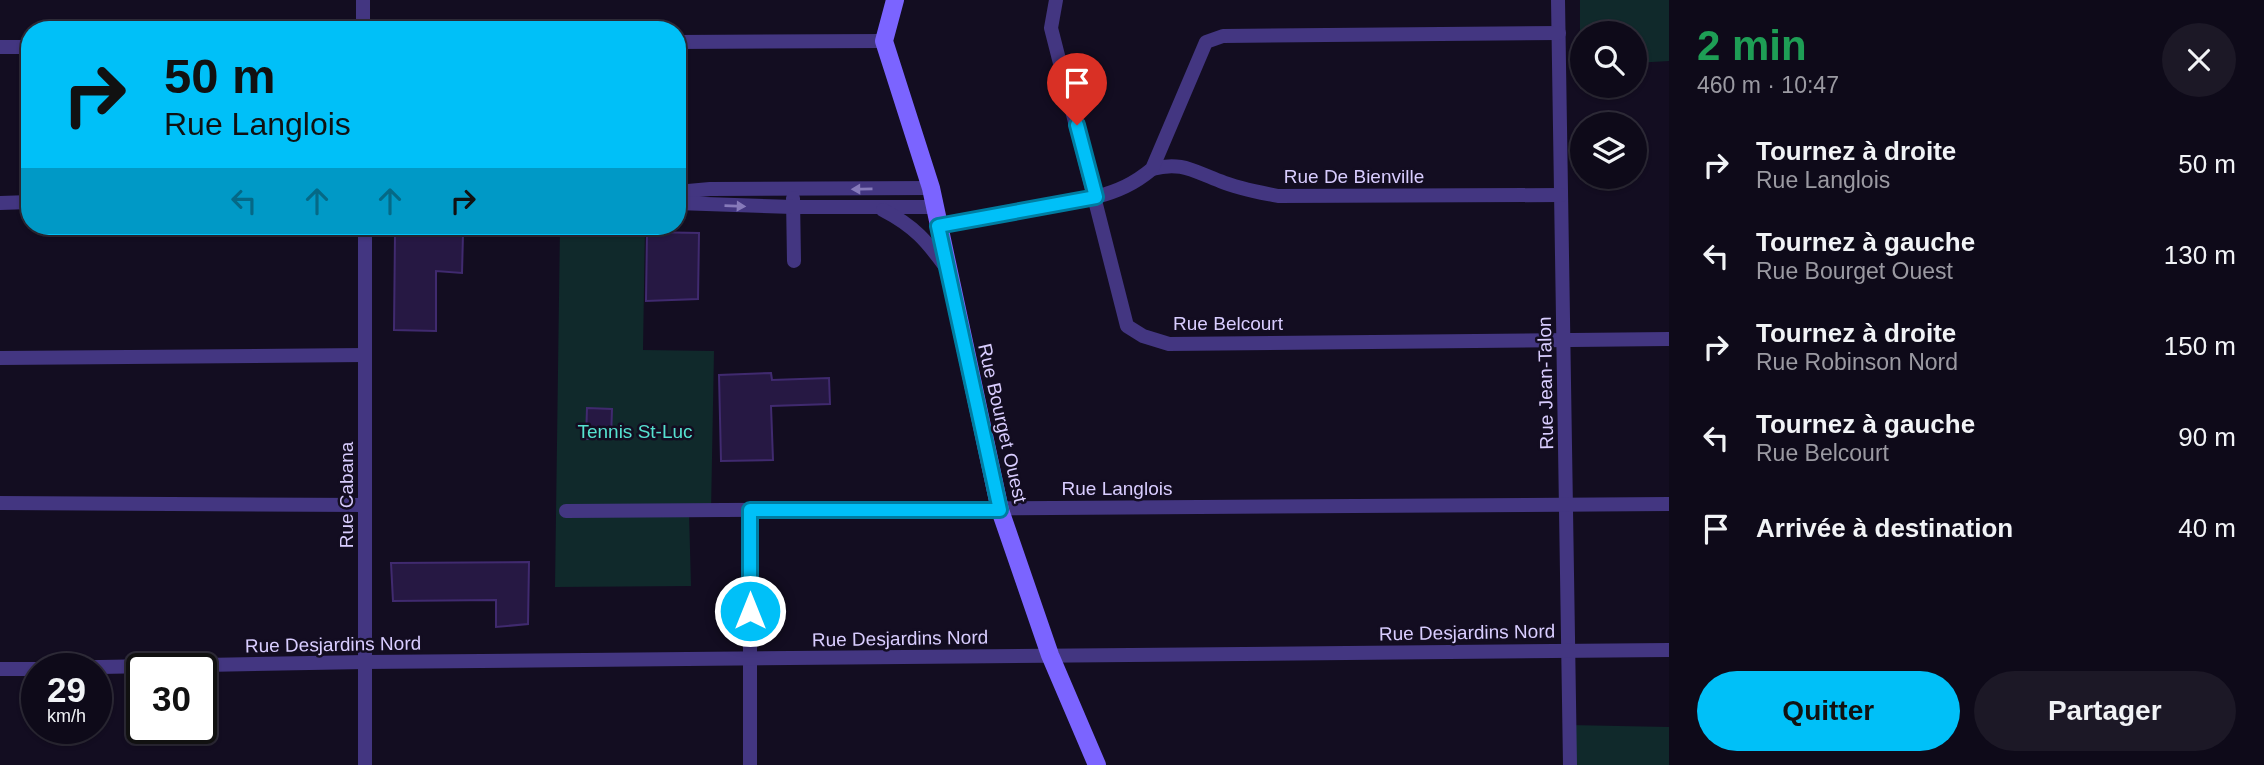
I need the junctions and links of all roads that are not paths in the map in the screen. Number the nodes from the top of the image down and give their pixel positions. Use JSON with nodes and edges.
{"nodes":[{"id":1,"x":363,"y":0,"type":"edge"},
{"id":2,"x":895,"y":0,"type":"edge"},
{"id":3,"x":1056,"y":0,"type":"edge"},
{"id":4,"x":1558,"y":0,"type":"edge"},
{"id":5,"x":363,"y":21,"type":"edge"},
{"id":6,"x":1559,"y":33,"type":"junction"},
{"id":7,"x":884,"y":41,"type":"junction"},
{"id":8,"x":686,"y":42,"type":"edge"},
{"id":9,"x":0,"y":47,"type":"edge"},
{"id":10,"x":21,"y":47,"type":"edge"},
{"id":11,"x":1152,"y":169,"type":"junction"},
{"id":12,"x":931,"y":188,"type":"junction"},
{"id":13,"x":793,"y":190,"type":"junction"},
{"id":14,"x":686,"y":191,"type":"edge"},
{"id":15,"x":1561,"y":195,"type":"junction"},
{"id":16,"x":1096,"y":197,"type":"junction"},
{"id":17,"x":21,"y":202,"type":"edge"},
{"id":18,"x":0,"y":203,"type":"edge"},
{"id":19,"x":686,"y":203,"type":"edge"},
{"id":20,"x":793,"y":207,"type":"junction"},
{"id":21,"x":879,"y":207,"type":"junction"},
{"id":22,"x":934,"y":207,"type":"junction"},
{"id":23,"x":938,"y":226,"type":"junction"},
{"id":24,"x":365,"y":235,"type":"edge"},
{"id":25,"x":794,"y":261,"type":"dead end"},
{"id":26,"x":947,"y":269,"type":"junction"},
{"id":27,"x":1669,"y":339,"type":"edge"},
{"id":28,"x":1563,"y":340,"type":"junction"},
{"id":29,"x":365,"y":355,"type":"junction"},
{"id":30,"x":0,"y":358,"type":"edge"},
{"id":31,"x":0,"y":503,"type":"edge"},
{"id":32,"x":1669,"y":504,"type":"edge"},
{"id":33,"x":365,"y":505,"type":"junction"},
{"id":34,"x":1566,"y":505,"type":"junction"},
{"id":35,"x":566,"y":510,"type":"dead end"},
{"id":36,"x":750,"y":510,"type":"junction"},
{"id":37,"x":1000,"y":510,"type":"junction"},
{"id":38,"x":1669,"y":650,"type":"edge"},
{"id":39,"x":1568,"y":651,"type":"junction"},
{"id":40,"x":1050,"y":655,"type":"junction"},
{"id":41,"x":750,"y":658,"type":"junction"},
{"id":42,"x":365,"y":662,"type":"junction"},
{"id":43,"x":112,"y":667,"type":"edge"},
{"id":44,"x":21,"y":669,"type":"edge"},
{"id":45,"x":0,"y":670,"type":"edge"},
{"id":46,"x":365,"y":765,"type":"edge"},
{"id":47,"x":750,"y":765,"type":"edge"},
{"id":48,"x":1097,"y":765,"type":"edge"},
{"id":49,"x":1570,"y":765,"type":"edge"}],
"edges":[{"from":1,"to":5,"type":"street"},
{"from":2,"to":7,"type":"street"},
{"from":3,"to":16,"type":"street","name":"Rue Belcourt"},
{"from":4,"to":6,"type":"street","name":"Rue Jean-Talon"},
{"from":6,"to":11,"type":"street"},
{"from":6,"to":15,"type":"street","name":"Rue Jean-Talon"},
{"from":7,"to":8,"type":"street"},
{"from":7,"to":12,"type":"street","name":"Rue Bourget Ouest"},
{"from":9,"to":10,"type":"street"},
{"from":11,"to":15,"type":"street","name":"Rue De Bienville"},
{"from":11,"to":16,"type":"street"},
{"from":12,"to":13,"type":"street","one_way":true},
{"from":12,"to":22,"type":"street","name":"Rue Bourget Ouest"},
{"from":13,"to":14,"type":"street"},
{"from":13,"to":20,"type":"street"},
{"from":15,"to":28,"type":"street","name":"Rue Jean-Talon"},
{"from":16,"to":23,"type":"street"},
{"from":16,"to":28,"type":"street","name":"Rue Belcourt"},
{"from":17,"to":18,"type":"street"},
{"from":19,"to":20,"type":"street","one_way":true},
{"from":20,"to":21,"type":"street"},
{"from":20,"to":25,"type":"street"},
{"from":21,"to":22,"type":"street"},
{"from":21,"to":26,"type":"street"},
{"from":22,"to":23,"type":"street","name":"Rue Bourget Ouest"},
{"from":23,"to":26,"type":"street","name":"Rue Bourget Ouest"},
{"from":24,"to":29,"type":"street","name":"Rue Cabana"},
{"from":26,"to":37,"type":"street","name":"Rue Bourget Ouest"},
{"from":27,"to":28,"type":"street","name":"Rue Belcourt"},
{"from":28,"to":34,"type":"street","name":"Rue Jean-Talon"},
{"from":29,"to":30,"type":"street"},
{"from":29,"to":33,"type":"street","name":"Rue Cabana"},
{"from":31,"to":33,"type":"street"},
{"from":32,"to":34,"type":"street","name":"Rue Langlois"},
{"from":33,"to":42,"type":"street","name":"Rue Cabana"},
{"from":34,"to":37,"type":"street","name":"Rue Langlois"},
{"from":34,"to":39,"type":"street","name":"Rue Jean-Talon"},
{"from":35,"to":36,"type":"street","name":"Rue Langlois"},
{"from":36,"to":37,"type":"street","name":"Rue Langlois"},
{"from":36,"to":41,"type":"street"},
{"from":37,"to":40,"type":"street","name":"Rue Bourget Ouest"},
{"from":38,"to":39,"type":"street","name":"Rue Desjardins Nord"},
{"from":39,"to":40,"type":"street","name":"Rue Desjardins Nord"},
{"from":39,"to":49,"type":"street","name":"Rue Jean-Talon"},
{"from":40,"to":41,"type":"street","name":"Rue Desjardins Nord"},
{"from":40,"to":48,"type":"street","name":"Rue Bourget Ouest"},
{"from":41,"to":42,"type":"street","name":"Rue Desjardins Nord"},
{"from":41,"to":47,"type":"street"},
{"from":42,"to":43,"type":"street","name":"Rue Desjardins Nord"},
{"from":42,"to":46,"type":"street","name":"Rue Cabana"},
{"from":44,"to":45,"type":"street"}]}
